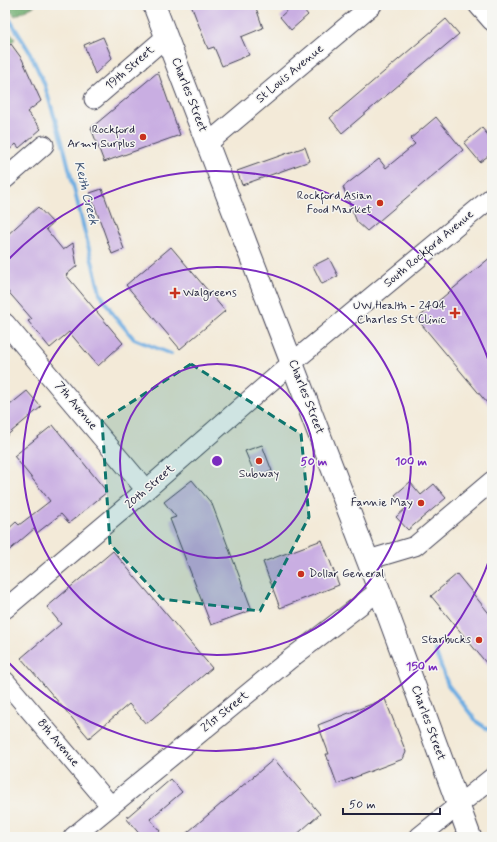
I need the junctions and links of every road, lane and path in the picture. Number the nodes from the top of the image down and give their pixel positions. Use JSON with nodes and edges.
{"nodes":[{"id":1,"x":154,"y":5,"type":"edge"},
{"id":2,"x":372,"y":5,"type":"edge"},
{"id":3,"x":478,"y":5,"type":"edge"},
{"id":4,"x":492,"y":21,"type":"edge"},
{"id":5,"x":166,"y":37,"type":"junction"},
{"id":6,"x":94,"y":99,"type":"dead end"},
{"id":7,"x":207,"y":144,"type":"junction"},
{"id":8,"x":44,"y":145,"type":"dead end"},
{"id":9,"x":5,"y":179,"type":"edge"},
{"id":10,"x":492,"y":197,"type":"edge"},
{"id":11,"x":5,"y":323,"type":"edge"},
{"id":12,"x":293,"y":362,"type":"junction"},
{"id":13,"x":492,"y":481,"type":"edge"},
{"id":14,"x":146,"y":490,"type":"junction"},
{"id":15,"x":368,"y":560,"type":"junction"},
{"id":16,"x":380,"y":590,"type":"junction"},
{"id":17,"x":5,"y":609,"type":"edge"},
{"id":18,"x":5,"y":680,"type":"edge"},
{"id":19,"x":492,"y":778,"type":"edge"},
{"id":20,"x":110,"y":805,"type":"junction"},
{"id":21,"x":458,"y":805,"type":"junction"},
{"id":22,"x":73,"y":837,"type":"edge"},
{"id":23,"x":419,"y":837,"type":"edge"},
{"id":24,"x":470,"y":837,"type":"edge"}],
"edges":[{"from":1,"to":5,"type":"main road","name":"Charles Street"},
{"from":2,"to":7,"type":"street","name":"St Louis Avenue"},
{"from":3,"to":4,"type":"street"},
{"from":5,"to":6,"type":"street","name":"19th Street"},
{"from":5,"to":7,"type":"main road","name":"Charles Street"},
{"from":7,"to":12,"type":"main road","name":"Charles Street"},
{"from":8,"to":9,"type":"street"},
{"from":10,"to":12,"type":"street","name":"South Rockford Avenue"},
{"from":11,"to":14,"type":"street","name":"7th Avenue"},
{"from":12,"to":14,"type":"street","name":"20th Street"},
{"from":12,"to":15,"type":"main road","name":"Charles Street"},
{"from":13,"to":15,"type":"street"},
{"from":14,"to":17,"type":"street","name":"20th Street"},
{"from":15,"to":16,"type":"main road","name":"Charles Street"},
{"from":16,"to":20,"type":"street","name":"21st Street"},
{"from":16,"to":21,"type":"main road","name":"Charles Street"},
{"from":18,"to":20,"type":"street","name":"8th Avenue"},
{"from":19,"to":21,"type":"street"},
{"from":20,"to":22,"type":"street","name":"21st Street"},
{"from":21,"to":23,"type":"street"},
{"from":21,"to":24,"type":"main road","name":"Charles Street"}]}
